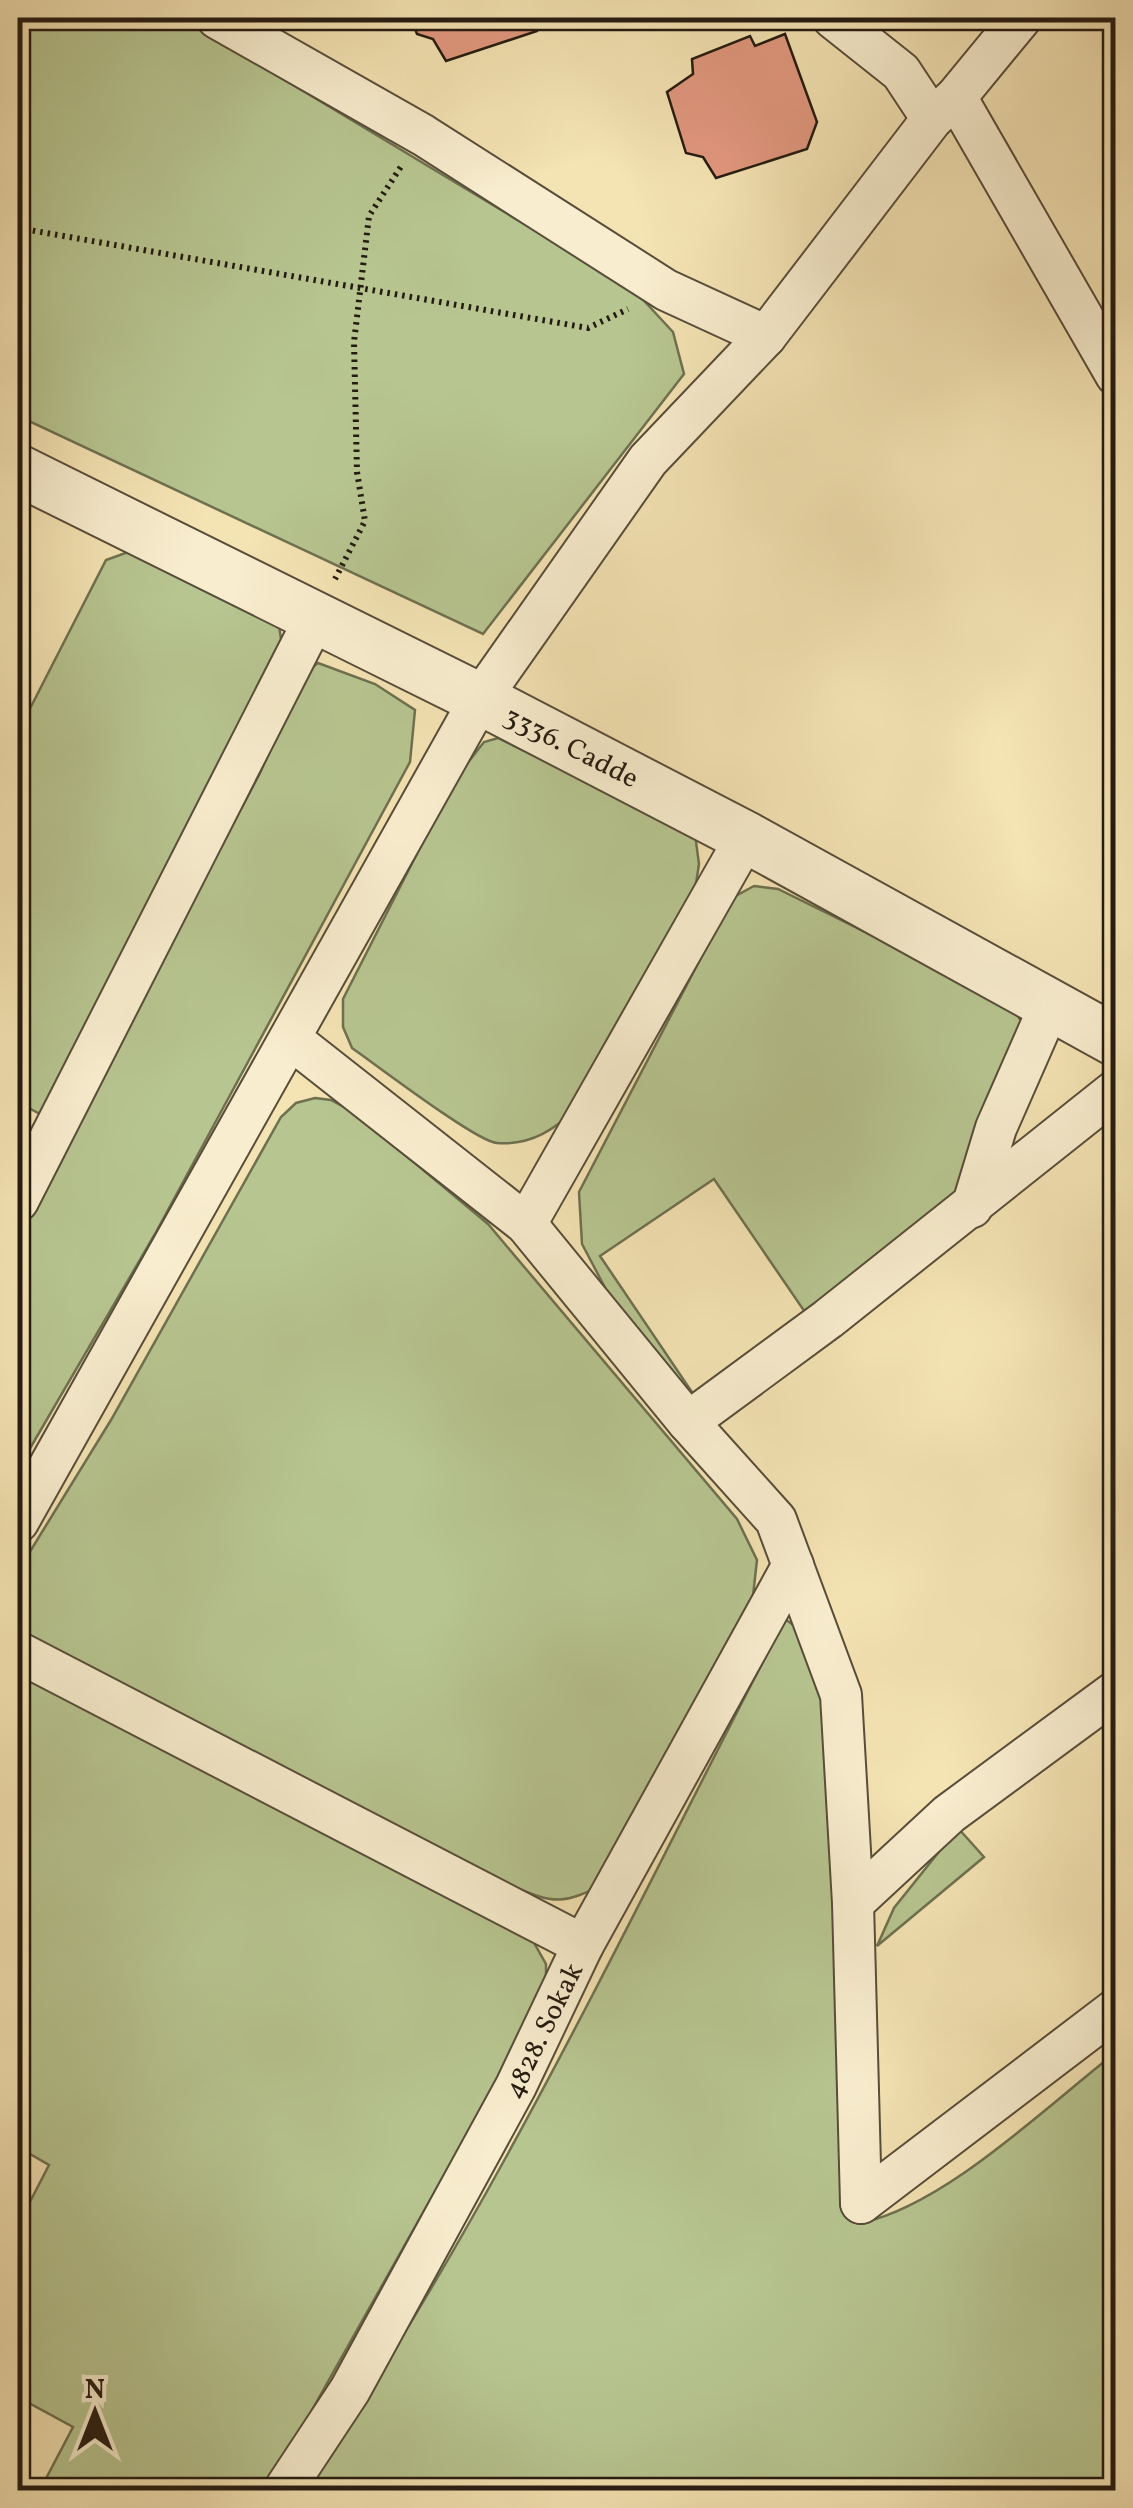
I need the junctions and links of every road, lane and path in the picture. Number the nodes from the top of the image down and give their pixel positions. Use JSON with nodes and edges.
{"nodes":[{"id":1,"x":217,"y":18,"type":"edge"},
{"id":2,"x":833,"y":18,"type":"edge"},
{"id":3,"x":1021,"y":18,"type":"edge"},
{"id":4,"x":944,"y":108,"type":"junction"},
{"id":5,"x":422,"y":135,"type":"junction"},
{"id":6,"x":18,"y":228,"type":"edge"},
{"id":7,"x":358,"y":288,"type":"junction"},
{"id":8,"x":666,"y":290,"type":"junction"},
{"id":9,"x":766,"y":336,"type":"junction"},
{"id":10,"x":1116,"y":375,"type":"edge"},
{"id":11,"x":18,"y":470,"type":"edge"},
{"id":12,"x":314,"y":620,"type":"junction"},
{"id":13,"x":480,"y":699,"type":"junction"},
{"id":14,"x":746,"y":836,"type":"junction"},
{"id":15,"x":1050,"y":1005,"type":"junction"},
{"id":16,"x":292,"y":1040,"type":"junction"},
{"id":17,"x":1116,"y":1042,"type":"edge"},
{"id":18,"x":1116,"y":1090,"type":"edge"},
{"id":19,"x":18,"y":1202,"type":"edge"},
{"id":20,"x":972,"y":1207,"type":"junction"},
{"id":21,"x":526,"y":1224,"type":"junction"},
{"id":22,"x":688,"y":1422,"type":"junction"},
{"id":23,"x":18,"y":1522,"type":"edge"},
{"id":24,"x":793,"y":1565,"type":"junction"},
{"id":25,"x":18,"y":1652,"type":"edge"},
{"id":26,"x":1116,"y":1691,"type":"edge"},
{"id":27,"x":853,"y":1902,"type":"junction"},
{"id":28,"x":583,"y":1944,"type":"junction"},
{"id":29,"x":1116,"y":2009,"type":"edge"},
{"id":30,"x":284,"y":2490,"type":"edge"}],
"edges":[{"from":1,"to":5,"type":"street"},
{"from":2,"to":4,"type":"street"},
{"from":3,"to":4,"type":"street"},
{"from":4,"to":9,"type":"street"},
{"from":4,"to":10,"type":"street"},
{"from":5,"to":7,"type":"path"},
{"from":5,"to":8,"type":"street"},
{"from":6,"to":7,"type":"path"},
{"from":7,"to":8,"type":"path"},
{"from":7,"to":12,"type":"path"},
{"from":8,"to":9,"type":"street"},
{"from":9,"to":13,"type":"street"},
{"from":11,"to":12,"type":"street","name":"3336. Cadde"},
{"from":12,"to":13,"type":"street","name":"3336. Cadde"},
{"from":12,"to":19,"type":"street"},
{"from":13,"to":14,"type":"street","name":"3336. Cadde"},
{"from":13,"to":16,"type":"street"},
{"from":14,"to":15,"type":"street","name":"3336. Cadde"},
{"from":14,"to":21,"type":"street"},
{"from":15,"to":17,"type":"street","name":"3336. Cadde"},
{"from":15,"to":20,"type":"street"},
{"from":16,"to":21,"type":"street"},
{"from":16,"to":23,"type":"street"},
{"from":18,"to":20,"type":"street"},
{"from":20,"to":22,"type":"street"},
{"from":21,"to":22,"type":"street"},
{"from":22,"to":24,"type":"street"},
{"from":24,"to":27,"type":"street"},
{"from":24,"to":28,"type":"street","name":"4828. Sokak"},
{"from":25,"to":28,"type":"street"},
{"from":26,"to":27,"type":"street"},
{"from":27,"to":29,"type":"street"},
{"from":28,"to":30,"type":"street","name":"4828. Sokak"}]}
